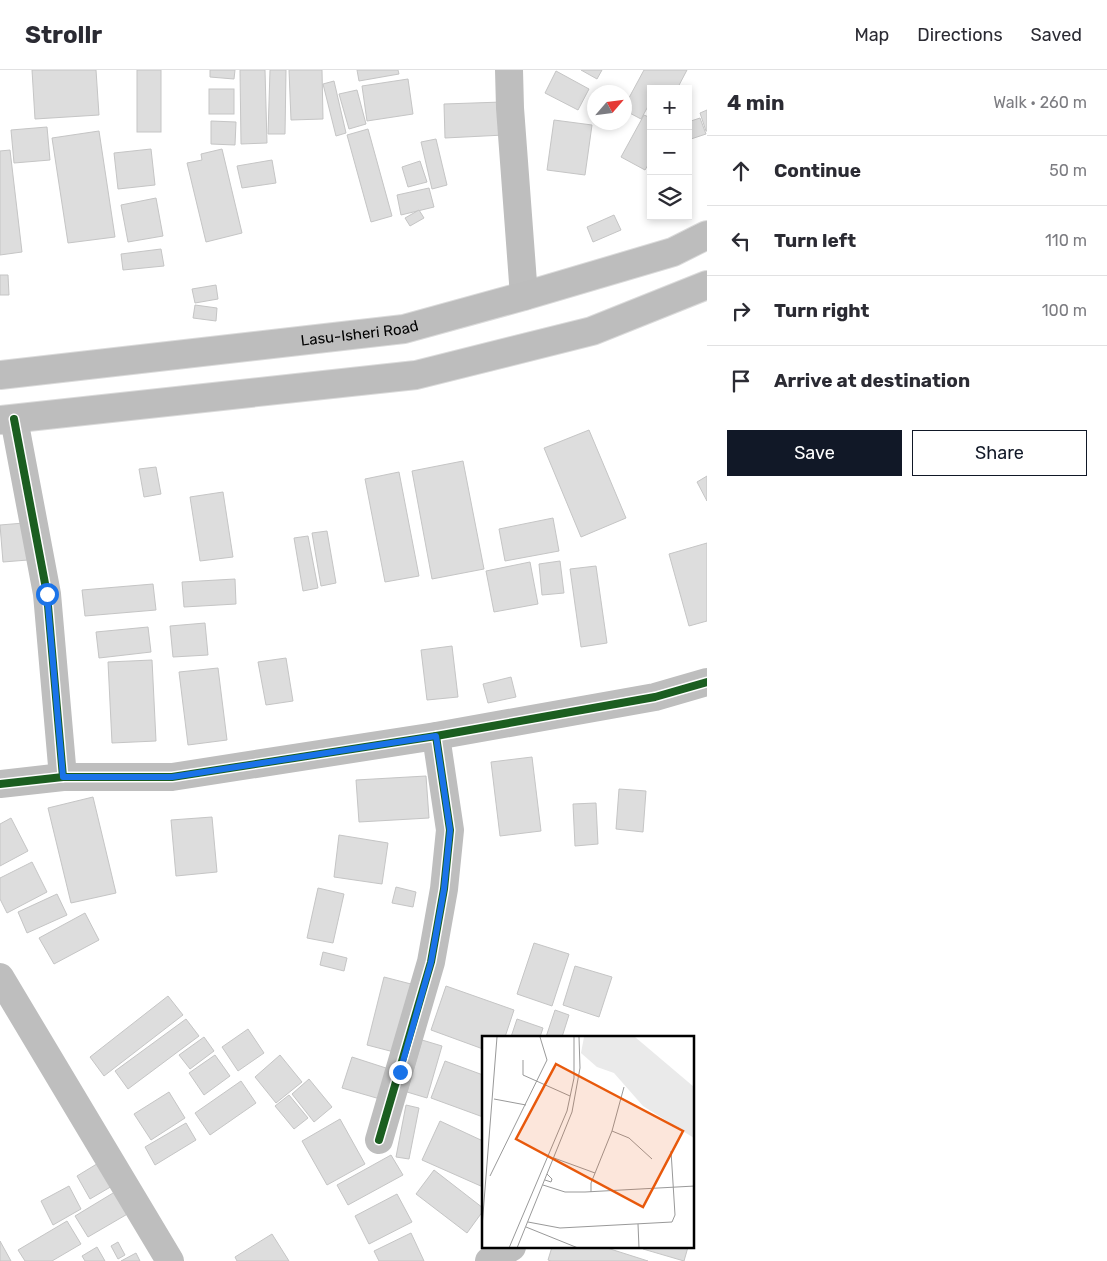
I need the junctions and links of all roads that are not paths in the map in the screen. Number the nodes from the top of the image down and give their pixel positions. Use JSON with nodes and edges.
{"nodes":[{"id":1,"x":509,"y":70,"type":"edge"},
{"id":2,"x":707,"y":236,"type":"edge"},
{"id":3,"x":707,"y":285,"type":"edge"},
{"id":4,"x":524,"y":296,"type":"junction"},
{"id":5,"x":0,"y":375,"type":"edge"},
{"id":6,"x":7,"y":419,"type":"edge"},
{"id":7,"x":707,"y":682,"type":"edge"},
{"id":8,"x":436,"y":736,"type":"junction"},
{"id":9,"x":63,"y":777,"type":"junction"},
{"id":10,"x":0,"y":784,"type":"edge"},
{"id":11,"x":0,"y":977,"type":"edge"},
{"id":12,"x":379,"y":1140,"type":"dead end"},
{"id":13,"x":510,"y":1248,"type":"edge"},
{"id":14,"x":170,"y":1261,"type":"edge"},
{"id":15,"x":490,"y":1261,"type":"edge"}],
"edges":[{"from":1,"to":4,"type":"street"},
{"from":2,"to":4,"type":"main road","name":"Lasu-Isheri Road"},
{"from":3,"to":6,"type":"main road"},
{"from":4,"to":5,"type":"main road","name":"Lasu-Isheri Road"},
{"from":6,"to":9,"type":"street"},
{"from":7,"to":8,"type":"street"},
{"from":8,"to":9,"type":"street"},
{"from":8,"to":12,"type":"street"},
{"from":9,"to":10,"type":"street"},
{"from":11,"to":14,"type":"street"},
{"from":13,"to":15,"type":"street"}]}
